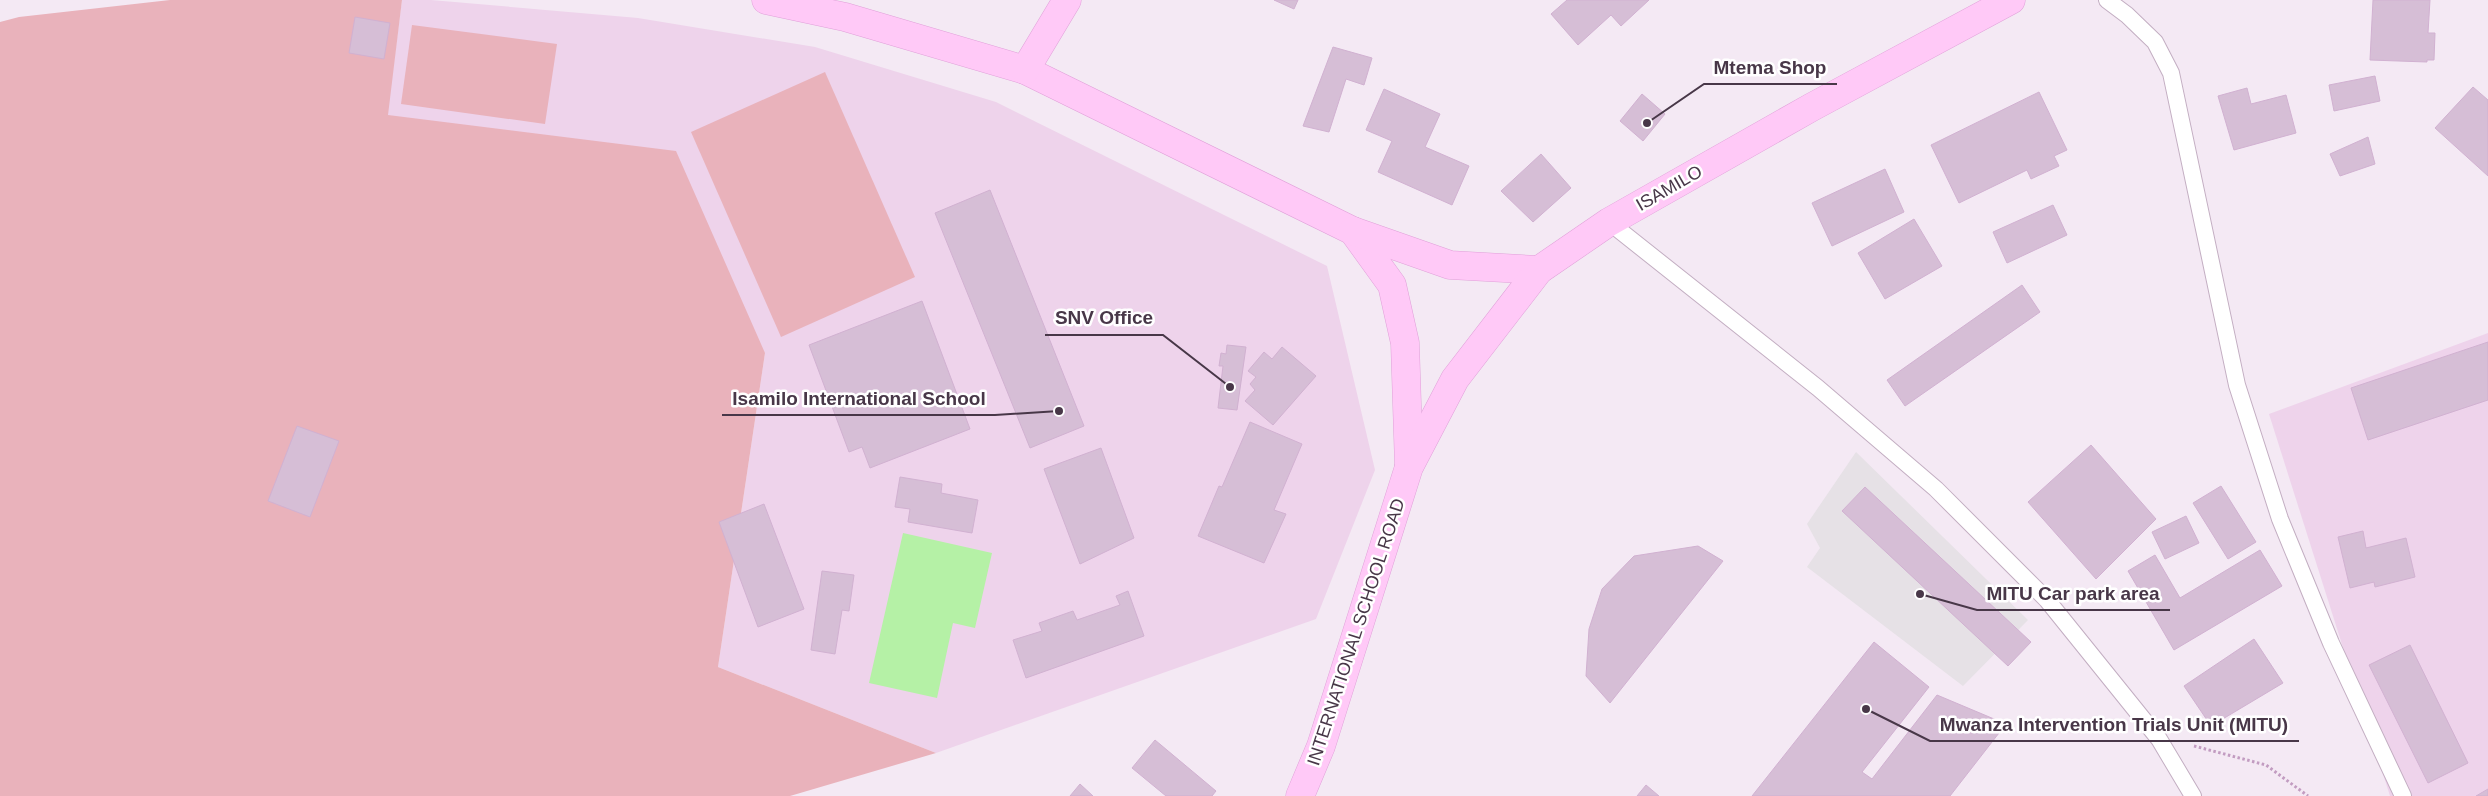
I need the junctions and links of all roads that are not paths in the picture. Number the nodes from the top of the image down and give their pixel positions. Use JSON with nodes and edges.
{"nodes":[{"id":1,"x":766,"y":0,"type":"edge"},
{"id":2,"x":1067,"y":0,"type":"edge"},
{"id":3,"x":2011,"y":0,"type":"edge"},
{"id":4,"x":2107,"y":0,"type":"edge"},
{"id":5,"x":1024,"y":70,"type":"junction"},
{"id":6,"x":1609,"y":222,"type":"junction"},
{"id":7,"x":1353,"y":232,"type":"junction"},
{"id":8,"x":1539,"y":270,"type":"junction"},
{"id":9,"x":1409,"y":467,"type":"junction"},
{"id":10,"x":1300,"y":796,"type":"edge"},
{"id":11,"x":2193,"y":796,"type":"edge"},
{"id":12,"x":2403,"y":796,"type":"edge"}],
"edges":[{"from":1,"to":5,"type":"street"},
{"from":2,"to":5,"type":"street"},
{"from":3,"to":6,"type":"street","name":"ISAMILO"},
{"from":4,"to":12,"type":"lane"},
{"from":5,"to":7,"type":"street"},
{"from":6,"to":8,"type":"street","name":"ISAMILO"},
{"from":6,"to":11,"type":"lane"},
{"from":7,"to":8,"type":"street"},
{"from":7,"to":9,"type":"street"},
{"from":8,"to":9,"type":"street","name":"ISAMILO"},
{"from":9,"to":10,"type":"street","name":"INTERNATIONAL SCHOOL ROAD"}]}
